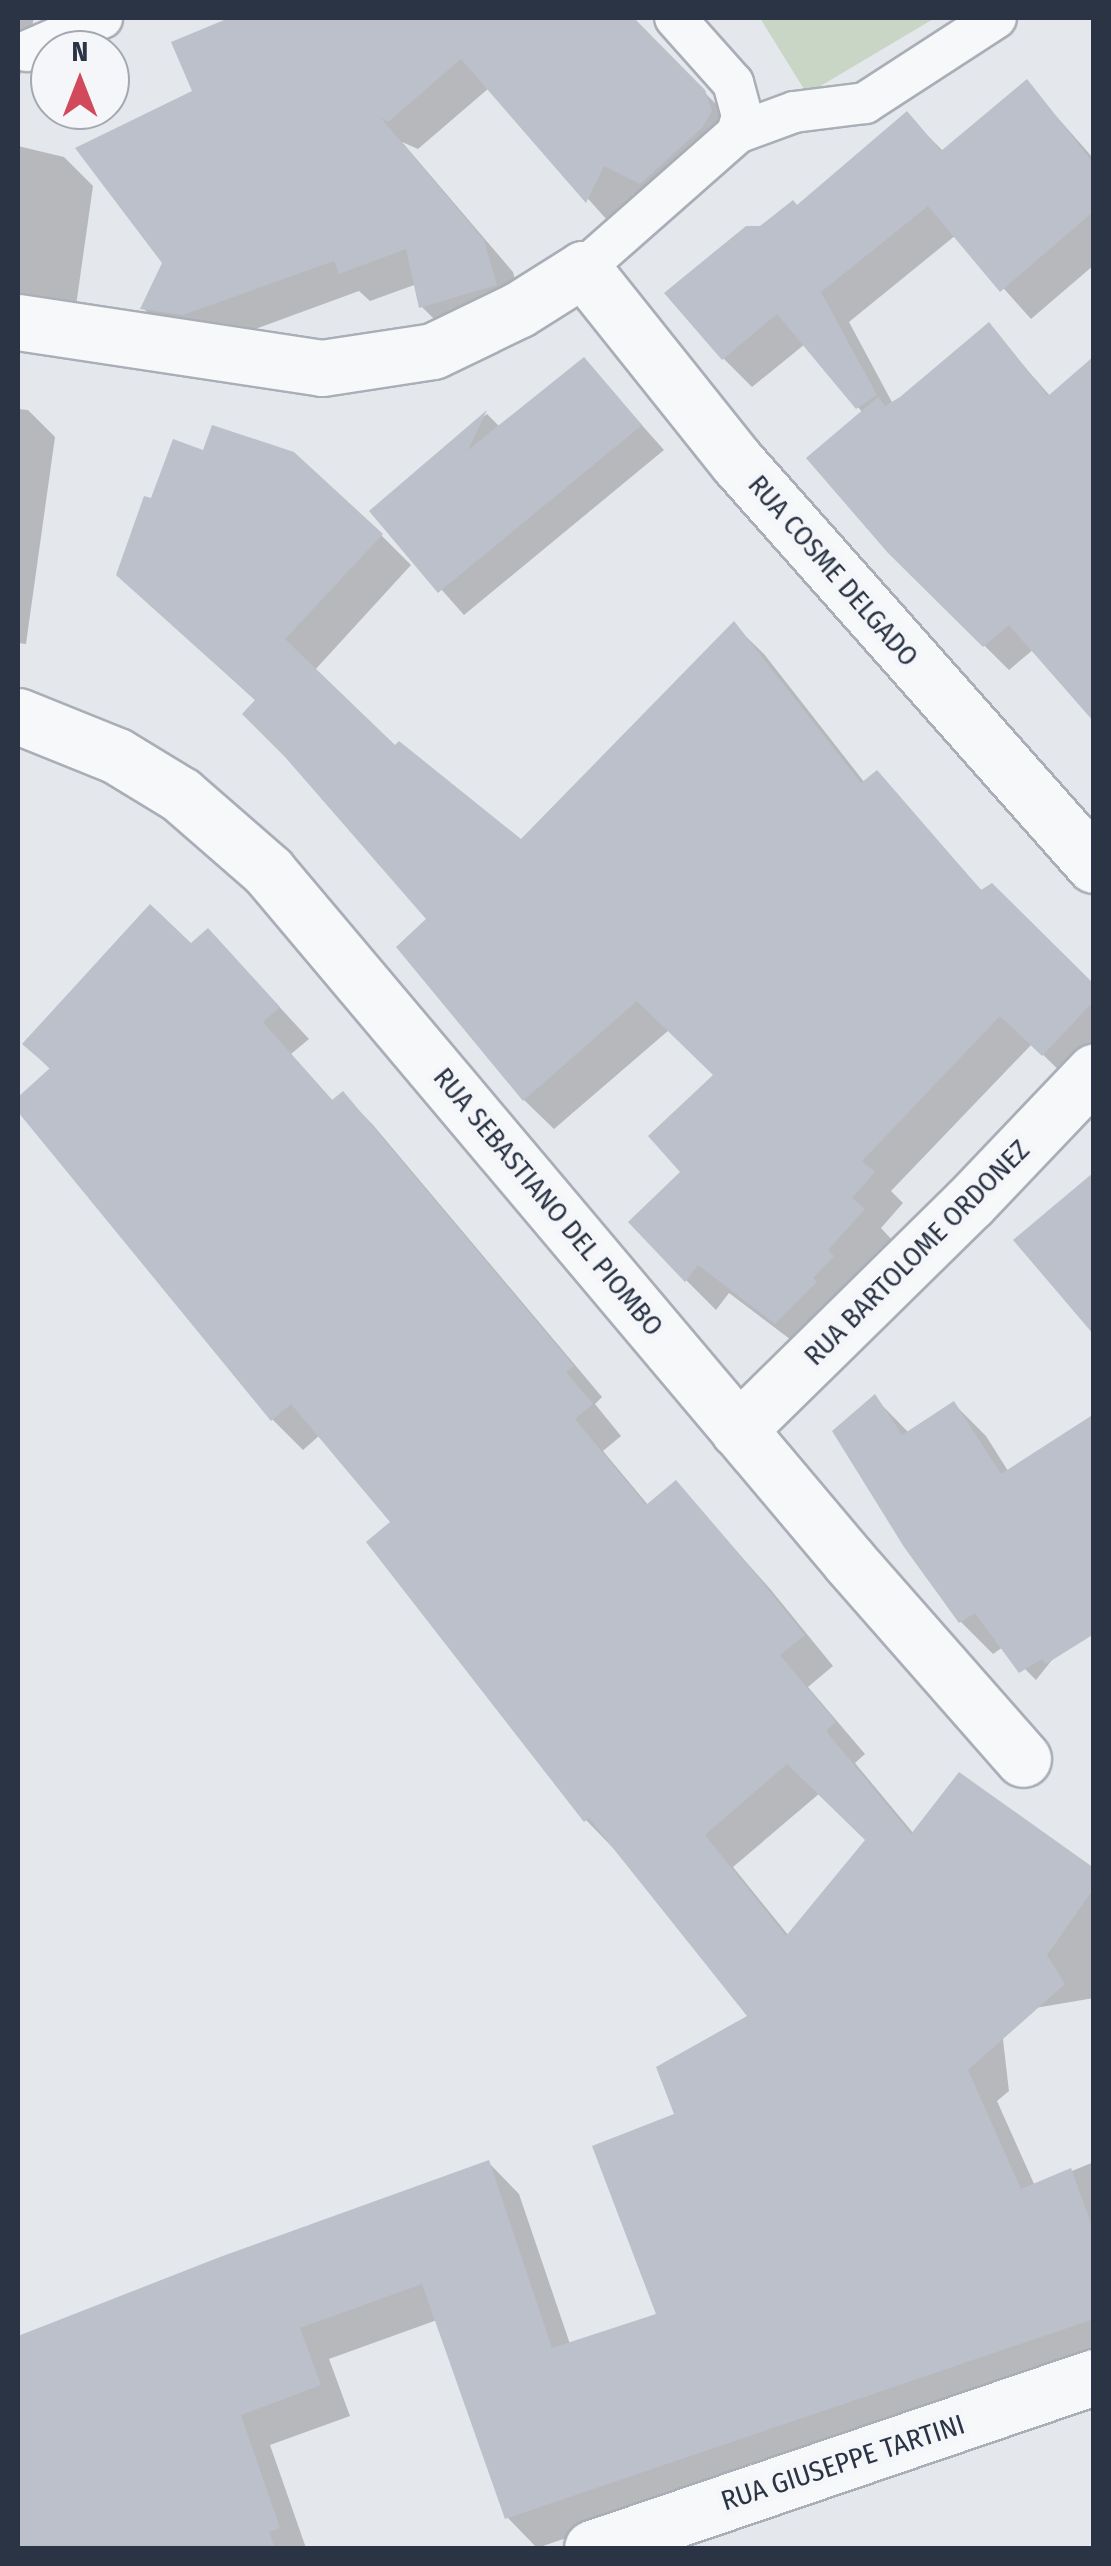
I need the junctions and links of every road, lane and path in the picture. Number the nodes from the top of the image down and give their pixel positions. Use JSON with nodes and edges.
{"nodes":[{"id":1,"x":102,"y":18,"type":"edge"},
{"id":2,"x":675,"y":18,"type":"edge"},
{"id":3,"x":996,"y":18,"type":"edge"},
{"id":4,"x":27,"y":51,"type":"dead end"},
{"id":5,"x":737,"y":133,"type":"junction"},
{"id":6,"x":583,"y":269,"type":"junction"},
{"id":7,"x":18,"y":322,"type":"edge"},
{"id":8,"x":18,"y":716,"type":"edge"},
{"id":9,"x":1094,"y":865,"type":"edge"},
{"id":10,"x":1094,"y":1072,"type":"edge"},
{"id":11,"x":738,"y":1430,"type":"junction"},
{"id":12,"x":1023,"y":1758,"type":"dead end"},
{"id":13,"x":1094,"y":2377,"type":"edge"},
{"id":14,"x":592,"y":2548,"type":"edge"}],
"edges":[{"from":1,"to":4,"type":"lane"},
{"from":2,"to":5,"type":"lane"},
{"from":3,"to":5,"type":"lane"},
{"from":5,"to":6,"type":"lane"},
{"from":6,"to":7,"type":"street"},
{"from":6,"to":9,"type":"street","name":"RUA COSME DELGADO"},
{"from":8,"to":11,"type":"street","name":"RUA SEBASTIANO DEL PIOMBO"},
{"from":10,"to":11,"type":"street","name":"RUA BARTOLOME ORDONEZ"},
{"from":11,"to":12,"type":"street","name":"RUA SEBASTIANO DEL PIOMBO"},
{"from":13,"to":14,"type":"street","name":"RUA GIUSEPPE TARTINI"}]}
